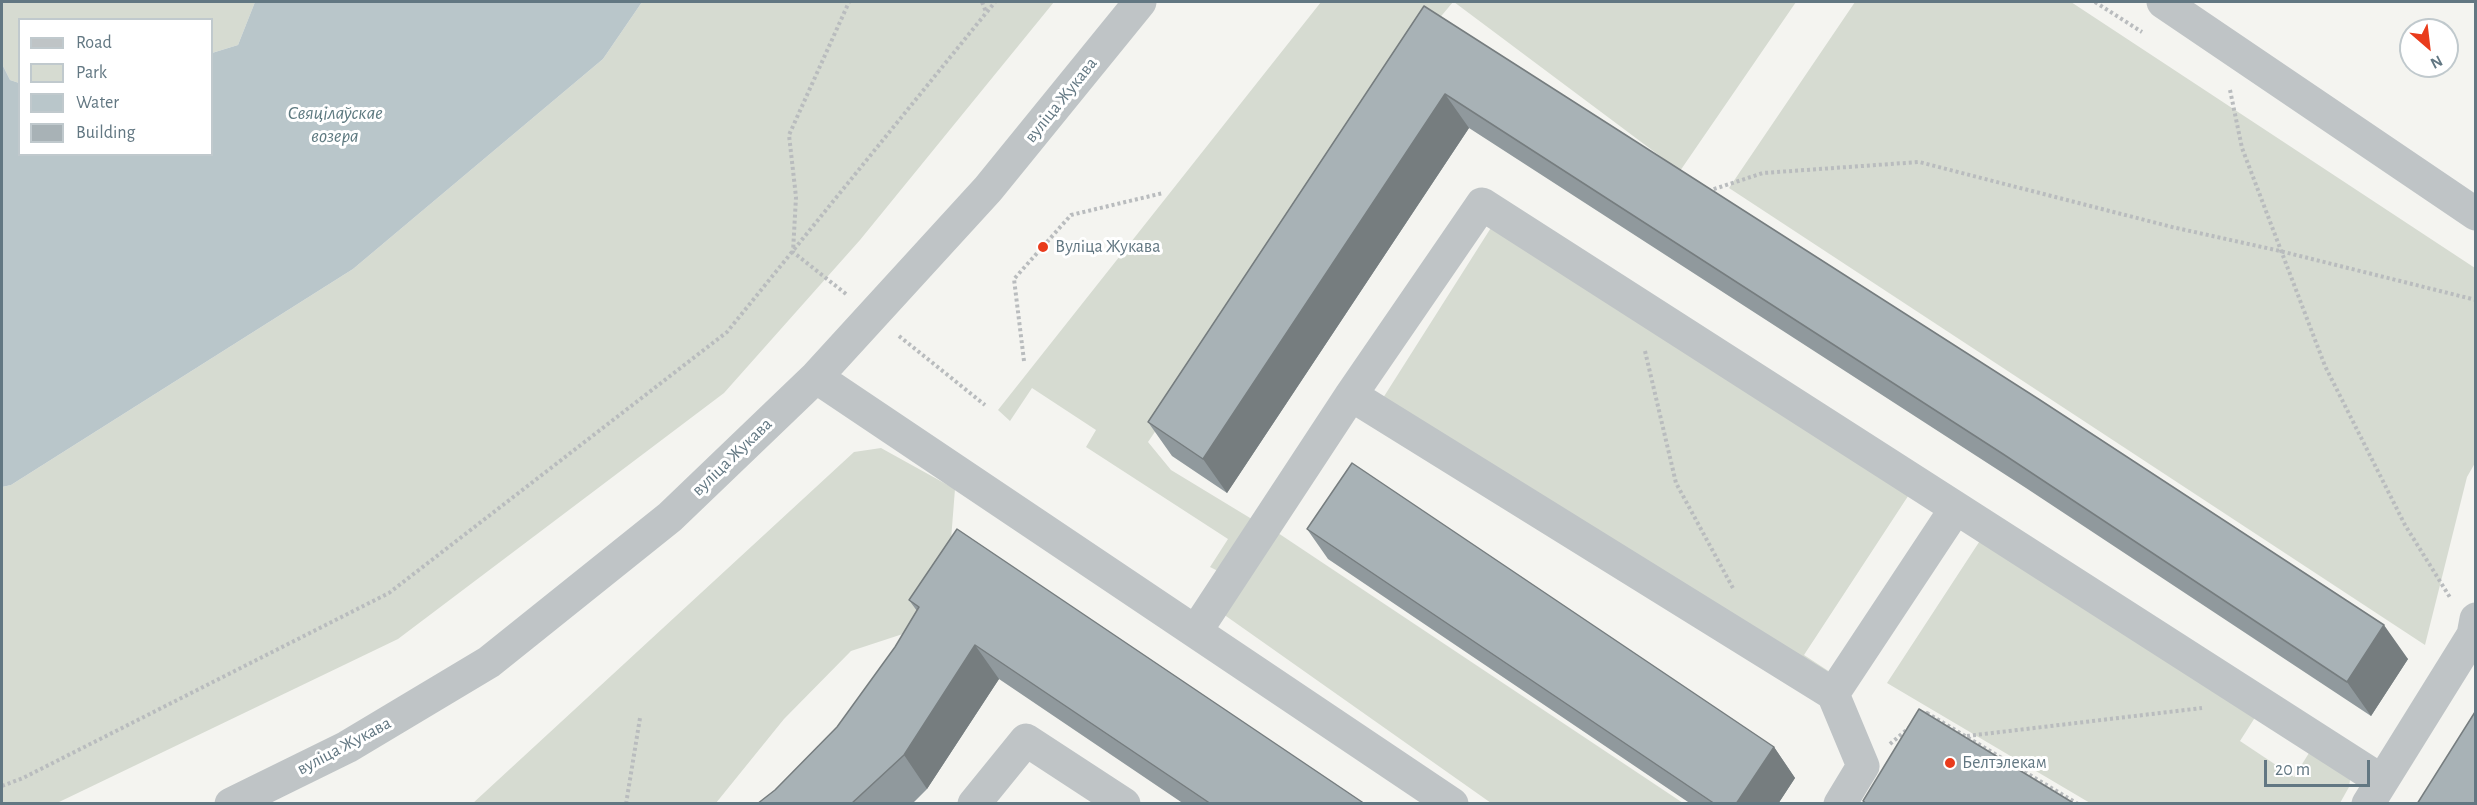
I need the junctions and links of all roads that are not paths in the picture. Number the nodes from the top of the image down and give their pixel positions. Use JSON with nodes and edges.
{"nodes":[{"id":1,"x":1140,"y":2,"type":"edge"},
{"id":2,"x":2163,"y":2,"type":"edge"},
{"id":3,"x":2475,"y":214,"type":"edge"},
{"id":4,"x":816,"y":376,"type":"junction"},
{"id":5,"x":1351,"y":394,"type":"junction"},
{"id":6,"x":1956,"y":508,"type":"junction"},
{"id":7,"x":2474,"y":627,"type":"edge"},
{"id":8,"x":1196,"y":631,"type":"junction"},
{"id":9,"x":1833,"y":694,"type":"junction"},
{"id":10,"x":2375,"y":792,"type":"edge"},
{"id":11,"x":231,"y":804,"type":"edge"},
{"id":12,"x":974,"y":804,"type":"edge"},
{"id":13,"x":1124,"y":804,"type":"edge"},
{"id":14,"x":1452,"y":804,"type":"edge"},
{"id":15,"x":1840,"y":804,"type":"edge"}],
"edges":[{"from":1,"to":4,"type":"street","name":"вуліца Жукава"},
{"from":2,"to":3,"type":"street"},
{"from":4,"to":8,"type":"street"},
{"from":4,"to":11,"type":"street","name":"вуліца Жукава"},
{"from":5,"to":6,"type":"street"},
{"from":5,"to":8,"type":"street"},
{"from":5,"to":9,"type":"street"},
{"from":6,"to":9,"type":"street"},
{"from":6,"to":10,"type":"street"},
{"from":7,"to":10,"type":"street"},
{"from":8,"to":14,"type":"street"},
{"from":9,"to":15,"type":"street"},
{"from":12,"to":13,"type":"street"}]}
